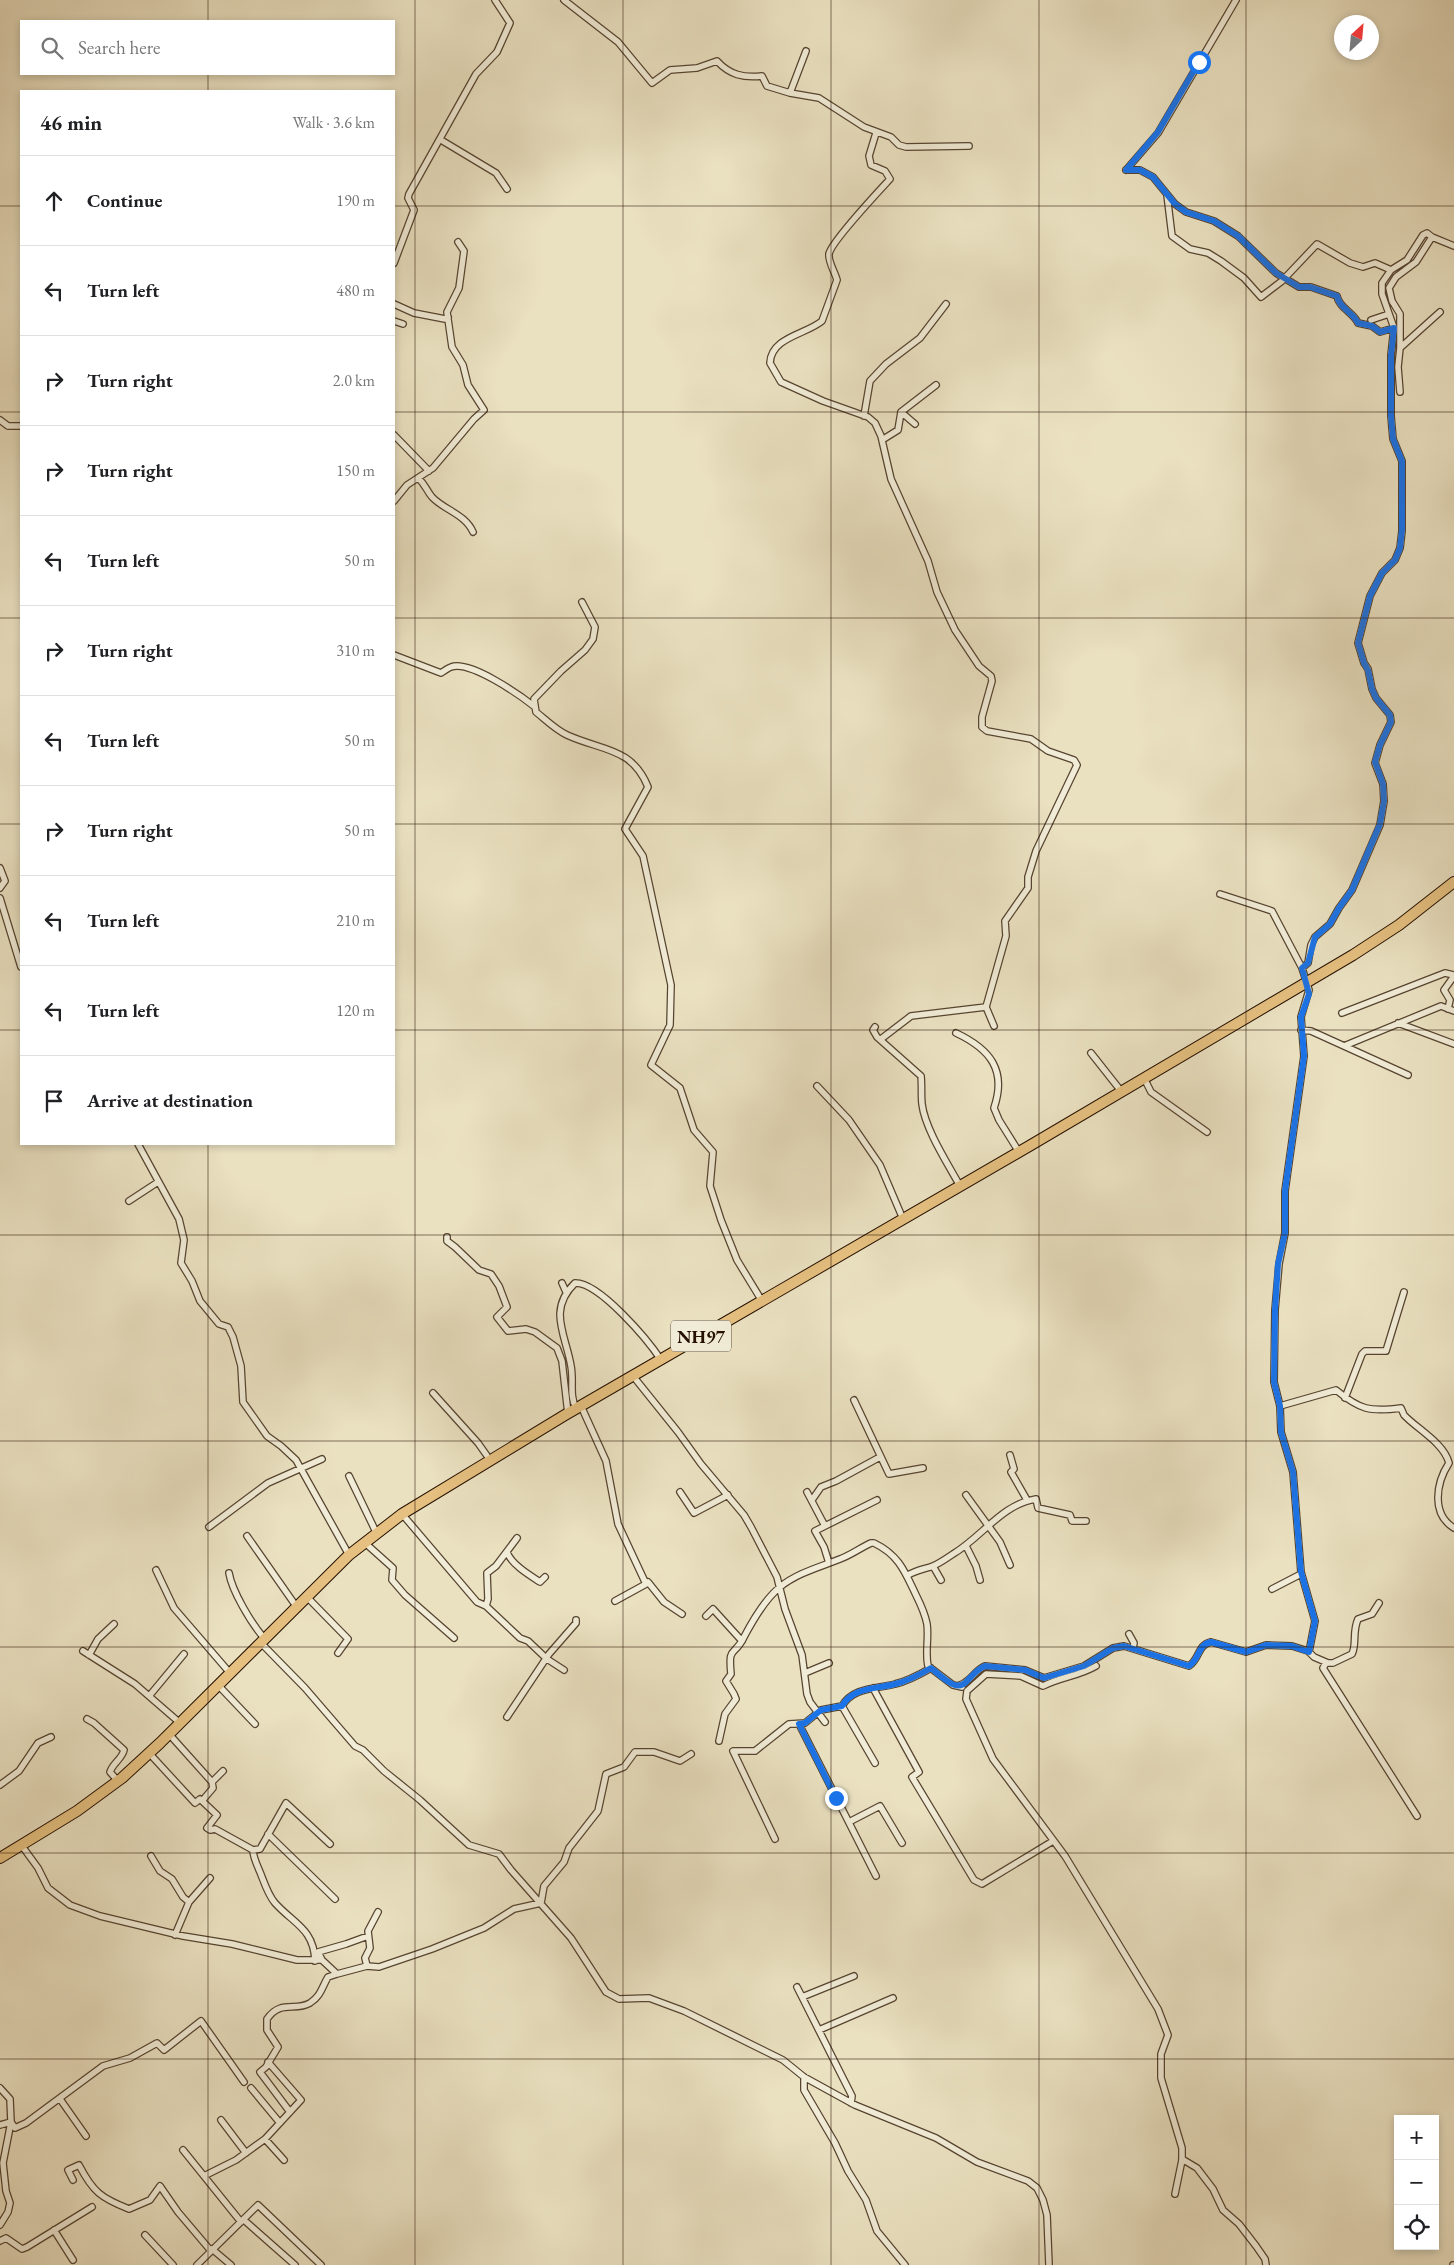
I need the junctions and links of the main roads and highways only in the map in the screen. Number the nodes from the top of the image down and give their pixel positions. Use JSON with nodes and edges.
{"nodes":[{"id":1,"x":1454,"y":882,"type":"edge"},
{"id":2,"x":0,"y":1858,"type":"edge"}],
"edges":[{"from":1,"to":2,"type":"highway","number":"NH97"}]}
